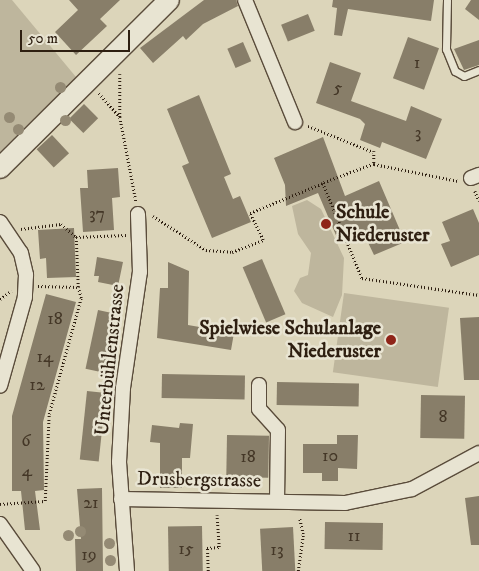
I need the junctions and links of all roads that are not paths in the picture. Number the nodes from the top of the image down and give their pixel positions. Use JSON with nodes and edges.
{"nodes":[{"id":1,"x":169,"y":0,"type":"edge"},
{"id":2,"x":245,"y":0,"type":"edge"},
{"id":3,"x":447,"y":0,"type":"edge"},
{"id":4,"x":479,"y":70,"type":"edge"},
{"id":5,"x":295,"y":122,"type":"road end"},
{"id":6,"x":0,"y":168,"type":"edge"},
{"id":7,"x":138,"y":214,"type":"road end"},
{"id":8,"x":4,"y":226,"type":"edge"},
{"id":9,"x":258,"y":385,"type":"dead end"},
{"id":10,"x":0,"y":386,"type":"edge"},
{"id":11,"x":479,"y":453,"type":"edge"},
{"id":12,"x":121,"y":499,"type":"junction"},
{"id":13,"x":277,"y":501,"type":"junction"},
{"id":14,"x":0,"y":524,"type":"edge"},
{"id":15,"x":34,"y":571,"type":"edge"},
{"id":16,"x":127,"y":571,"type":"edge"}],
"edges":[{"from":1,"to":6,"type":"street"},
{"from":2,"to":5,"type":"street"},
{"from":3,"to":4,"type":"lane"},
{"from":7,"to":12,"type":"street","name":"Unterbühlenstrasse"},
{"from":8,"to":10,"type":"street"},
{"from":9,"to":13,"type":"street","name":"Drusbergstrasse"},
{"from":11,"to":13,"type":"street","name":"Drusbergstrasse"},
{"from":12,"to":13,"type":"street","name":"Drusbergstrasse"},
{"from":12,"to":16,"type":"street","name":"Unterbühlenstrasse"},
{"from":14,"to":15,"type":"street"}]}
